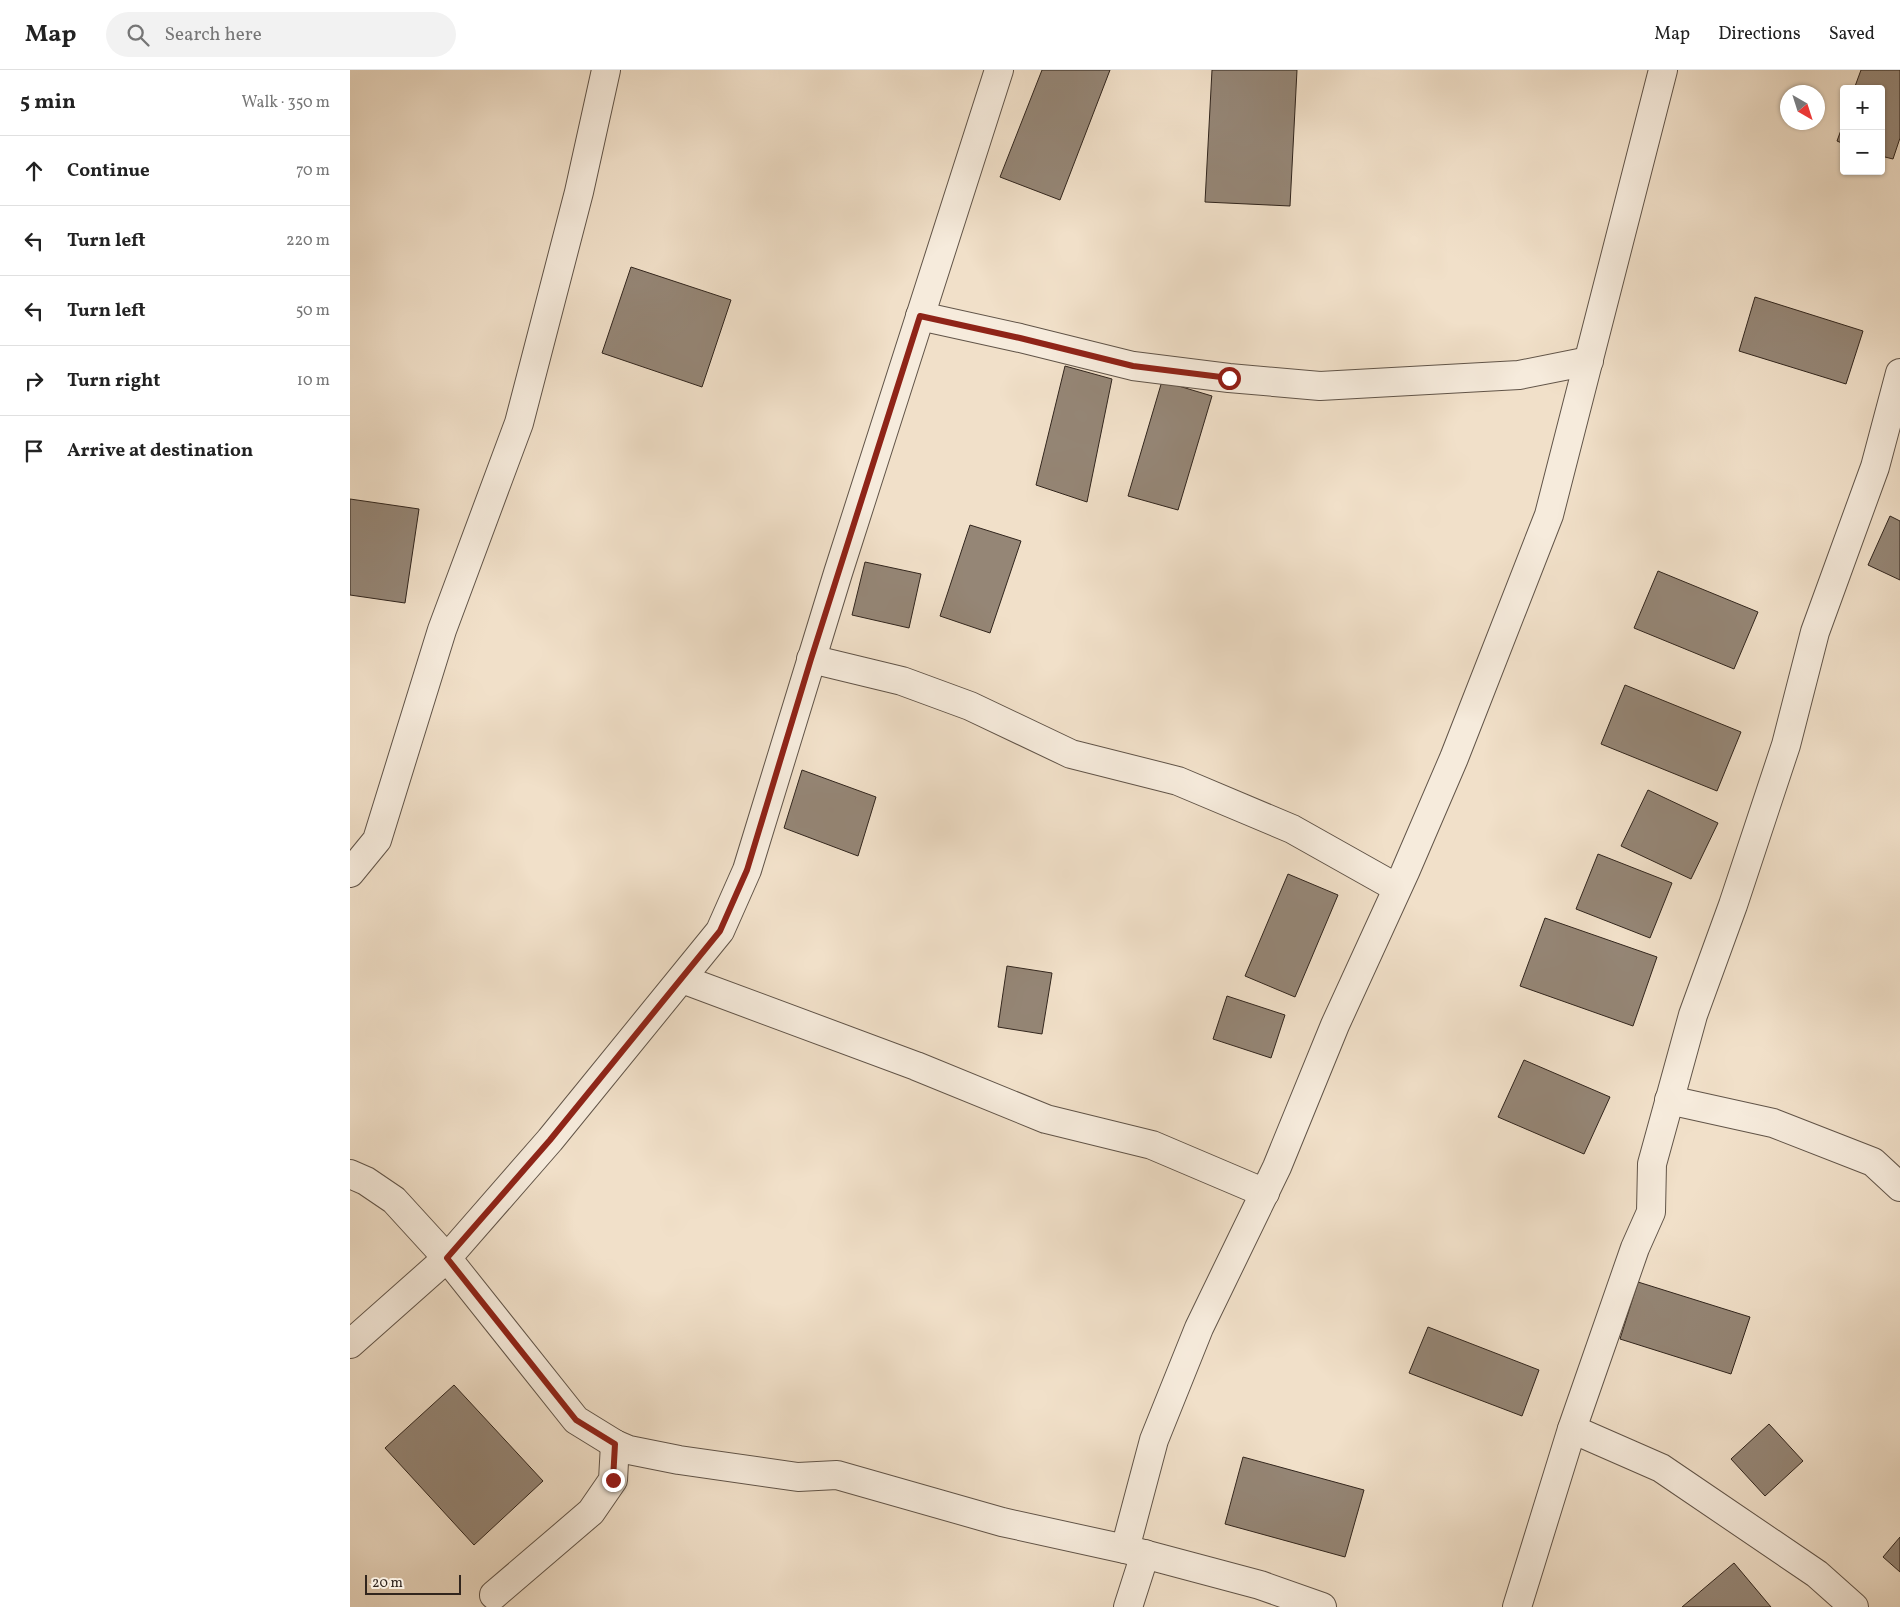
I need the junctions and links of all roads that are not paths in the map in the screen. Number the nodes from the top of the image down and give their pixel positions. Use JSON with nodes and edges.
{"nodes":[{"id":1,"x":606,"y":70,"type":"edge"},
{"id":2,"x":999,"y":70,"type":"edge"},
{"id":3,"x":1663,"y":70,"type":"edge"},
{"id":4,"x":920,"y":316,"type":"junction"},
{"id":5,"x":1589,"y":361,"type":"junction"},
{"id":6,"x":1900,"y":373,"type":"edge"},
{"id":7,"x":811,"y":659,"type":"junction"},
{"id":8,"x":350,"y":873,"type":"edge"},
{"id":9,"x":1397,"y":888,"type":"junction"},
{"id":10,"x":682,"y":980,"type":"junction"},
{"id":11,"x":1669,"y":1100,"type":"junction"},
{"id":12,"x":350,"y":1174,"type":"edge"},
{"id":13,"x":1900,"y":1188,"type":"edge"},
{"id":14,"x":1265,"y":1193,"type":"junction"},
{"id":15,"x":447,"y":1258,"type":"junction"},
{"id":16,"x":350,"y":1344,"type":"edge"},
{"id":17,"x":1572,"y":1429,"type":"junction"},
{"id":18,"x":615,"y":1444,"type":"junction"},
{"id":19,"x":1135,"y":1552,"type":"junction"},
{"id":20,"x":494,"y":1595,"type":"dead end"},
{"id":21,"x":1128,"y":1607,"type":"edge"},
{"id":22,"x":1322,"y":1607,"type":"edge"},
{"id":23,"x":1517,"y":1607,"type":"edge"},
{"id":24,"x":1854,"y":1607,"type":"edge"}],
"edges":[{"from":1,"to":8,"type":"street"},
{"from":2,"to":4,"type":"street"},
{"from":3,"to":5,"type":"street"},
{"from":4,"to":5,"type":"street"},
{"from":4,"to":7,"type":"street"},
{"from":5,"to":9,"type":"street"},
{"from":6,"to":11,"type":"street"},
{"from":7,"to":9,"type":"street"},
{"from":7,"to":10,"type":"street"},
{"from":9,"to":14,"type":"street"},
{"from":10,"to":14,"type":"street"},
{"from":10,"to":15,"type":"street"},
{"from":11,"to":13,"type":"street"},
{"from":11,"to":17,"type":"street"},
{"from":12,"to":15,"type":"street"},
{"from":14,"to":19,"type":"street"},
{"from":15,"to":16,"type":"street"},
{"from":15,"to":18,"type":"street"},
{"from":17,"to":23,"type":"street"},
{"from":17,"to":24,"type":"street"},
{"from":18,"to":19,"type":"street"},
{"from":18,"to":20,"type":"street"},
{"from":19,"to":21,"type":"street"},
{"from":19,"to":22,"type":"street"}]}
